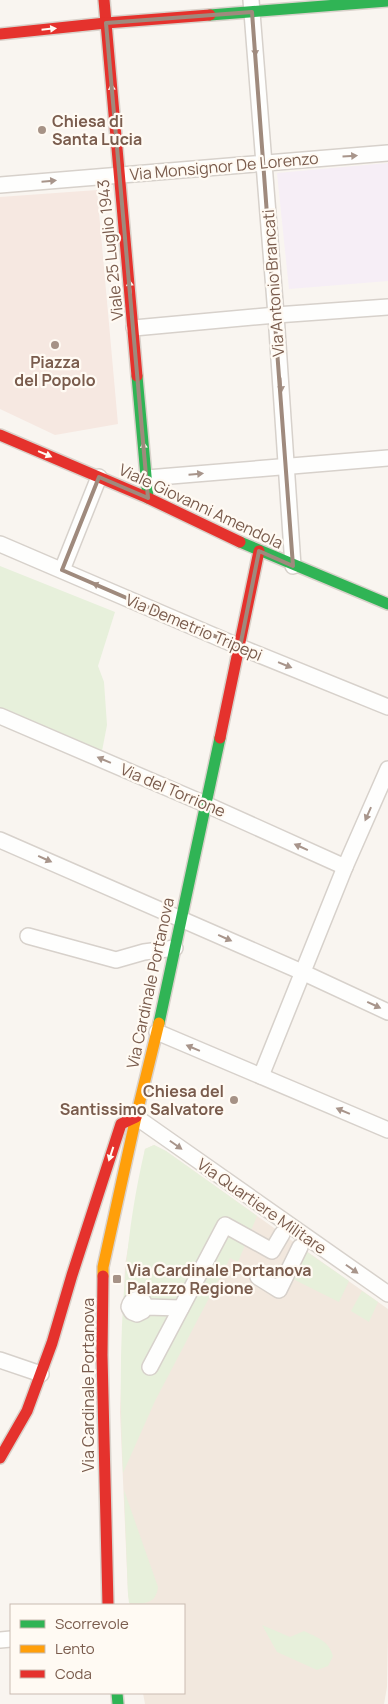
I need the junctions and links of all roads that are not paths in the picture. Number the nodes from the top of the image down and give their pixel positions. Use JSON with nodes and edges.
{"nodes":[{"id":1,"x":104,"y":0,"type":"edge"},
{"id":2,"x":388,"y":1,"type":"edge"},
{"id":3,"x":251,"y":6,"type":"edge"},
{"id":4,"x":106,"y":23,"type":"junction"},
{"id":5,"x":0,"y":34,"type":"edge"},
{"id":6,"x":388,"y":153,"type":"edge"},
{"id":7,"x":264,"y":162,"type":"junction"},
{"id":8,"x":119,"y":175,"type":"junction"},
{"id":9,"x":0,"y":185,"type":"edge"},
{"id":10,"x":388,"y":307,"type":"edge"},
{"id":11,"x":276,"y":315,"type":"junction"},
{"id":12,"x":134,"y":328,"type":"junction"},
{"id":13,"x":0,"y":435,"type":"edge"},
{"id":14,"x":388,"y":458,"type":"edge"},
{"id":15,"x":286,"y":467,"type":"junction"},
{"id":16,"x":99,"y":477,"type":"junction"},
{"id":17,"x":147,"y":478,"type":"junction"},
{"id":18,"x":148,"y":498,"type":"junction"},
{"id":19,"x":0,"y":544,"type":"edge"},
{"id":20,"x":259,"y":551,"type":"junction"},
{"id":21,"x":293,"y":566,"type":"junction"},
{"id":22,"x":62,"y":570,"type":"junction"},
{"id":23,"x":388,"y":604,"type":"edge"},
{"id":24,"x":240,"y":647,"type":"junction"},
{"id":25,"x":388,"y":707,"type":"edge"},
{"id":26,"x":0,"y":716,"type":"edge"},
{"id":27,"x":388,"y":769,"type":"edge"},
{"id":28,"x":205,"y":804,"type":"junction"},
{"id":29,"x":0,"y":840,"type":"edge"},
{"id":30,"x":345,"y":867,"type":"junction"},
{"id":31,"x":181,"y":918,"type":"junction"},
{"id":32,"x":28,"y":936,"type":"dead end"},
{"id":33,"x":175,"y":948,"type":"junction"},
{"id":34,"x":302,"y":972,"type":"junction"},
{"id":35,"x":388,"y":1012,"type":"edge"},
{"id":36,"x":157,"y":1032,"type":"junction"},
{"id":37,"x":261,"y":1076,"type":"junction"},
{"id":38,"x":136,"y":1117,"type":"junction"},
{"id":39,"x":388,"y":1130,"type":"edge"},
{"id":40,"x":282,"y":1234,"type":"dead end"},
{"id":41,"x":300,"y":1247,"type":"dead end"},
{"id":42,"x":103,"y":1266,"type":"junction"},
{"id":43,"x":72,"y":1275,"type":"junction"},
{"id":44,"x":258,"y":1278,"type":"dead end"},
{"id":45,"x":388,"y":1294,"type":"edge"},
{"id":46,"x":146,"y":1306,"type":"dead end"},
{"id":47,"x":181,"y":1308,"type":"junction"},
{"id":48,"x":0,"y":1360,"type":"edge"},
{"id":49,"x":150,"y":1367,"type":"dead end"},
{"id":50,"x":41,"y":1374,"type":"junction"},
{"id":51,"x":0,"y":1458,"type":"edge"},
{"id":52,"x":108,"y":1604,"type":"edge"}],
"edges":[{"from":1,"to":4,"type":"street","name":"Viale 25 Luglio 1943"},
{"from":2,"to":3,"type":"street"},
{"from":3,"to":4,"type":"street"},
{"from":3,"to":7,"type":"street","name":"Via Antonio Brancati","one_way":true},
{"from":5,"to":4,"type":"street","one_way":true},
{"from":8,"to":4,"type":"street","name":"Viale 25 Luglio 1943","one_way":true},
{"from":7,"to":6,"type":"street","name":"Via Monsignor De Lorenzo","one_way":true},
{"from":7,"to":8,"type":"street","name":"Via Monsignor De Lorenzo"},
{"from":7,"to":11,"type":"street","name":"Via Antonio Brancati"},
{"from":9,"to":8,"type":"street","name":"Via Monsignor De Lorenzo","one_way":true},
{"from":12,"to":8,"type":"street","name":"Viale 25 Luglio 1943","one_way":true},
{"from":10,"to":11,"type":"street"},
{"from":11,"to":12,"type":"street"},
{"from":11,"to":15,"type":"street","name":"Via Antonio Brancati","one_way":true},
{"from":17,"to":12,"type":"street","name":"Viale 25 Luglio 1943","one_way":true},
{"from":13,"to":16,"type":"street","name":"Viale Giovanni Amendola","one_way":true},
{"from":14,"to":15,"type":"street"},
{"from":17,"to":15,"type":"street","one_way":true},
{"from":15,"to":21,"type":"street","name":"Via Antonio Brancati"},
{"from":16,"to":18,"type":"street","name":"Viale Giovanni Amendola"},
{"from":16,"to":22,"type":"street"},
{"from":17,"to":18,"type":"street","name":"Viale 25 Luglio 1943"},
{"from":18,"to":20,"type":"street","name":"Viale Giovanni Amendola"},
{"from":19,"to":22,"type":"street","name":"Via Demetrio Tripepi"},
{"from":20,"to":21,"type":"street","name":"Viale Giovanni Amendola"},
{"from":20,"to":24,"type":"street","name":"Via Cardinale Portanova"},
{"from":21,"to":23,"type":"street","name":"Viale Giovanni Amendola"},
{"from":24,"to":22,"type":"street","name":"Via Demetrio Tripepi","one_way":true},
{"from":24,"to":25,"type":"street","name":"Via Demetrio Tripepi","one_way":true},
{"from":24,"to":28,"type":"street","name":"Via Cardinale Portanova"},
{"from":28,"to":26,"type":"street","name":"Via del Torrione","one_way":true},
{"from":27,"to":30,"type":"street","one_way":true},
{"from":30,"to":28,"type":"street","name":"Via del Torrione","one_way":true},
{"from":28,"to":31,"type":"street","name":"Via Cardinale Portanova"},
{"from":29,"to":31,"type":"street","one_way":true},
{"from":30,"to":34,"type":"street"},
{"from":31,"to":33,"type":"street","name":"Via Cardinale Portanova"},
{"from":31,"to":34,"type":"street","one_way":true},
{"from":32,"to":33,"type":"street"},
{"from":33,"to":36,"type":"street","name":"Via Cardinale Portanova"},
{"from":34,"to":35,"type":"street","one_way":true},
{"from":34,"to":37,"type":"street"},
{"from":37,"to":36,"type":"street","one_way":true},
{"from":36,"to":38,"type":"street","name":"Via Cardinale Portanova"},
{"from":39,"to":37,"type":"street","one_way":true},
{"from":38,"to":42,"type":"street","name":"Via Cardinale Portanova"},
{"from":38,"to":43,"type":"street","one_way":true},
{"from":38,"to":45,"type":"street","name":"Via Quartiere Militare","one_way":true},
{"from":40,"to":47,"type":"street"},
{"from":41,"to":44,"type":"street"},
{"from":42,"to":43,"type":"street"},
{"from":42,"to":52,"type":"street","name":"Via Cardinale Portanova"},
{"from":43,"to":50,"type":"street"},
{"from":46,"to":47,"type":"street"},
{"from":47,"to":49,"type":"street"},
{"from":48,"to":50,"type":"street"},
{"from":50,"to":51,"type":"street"}]}
